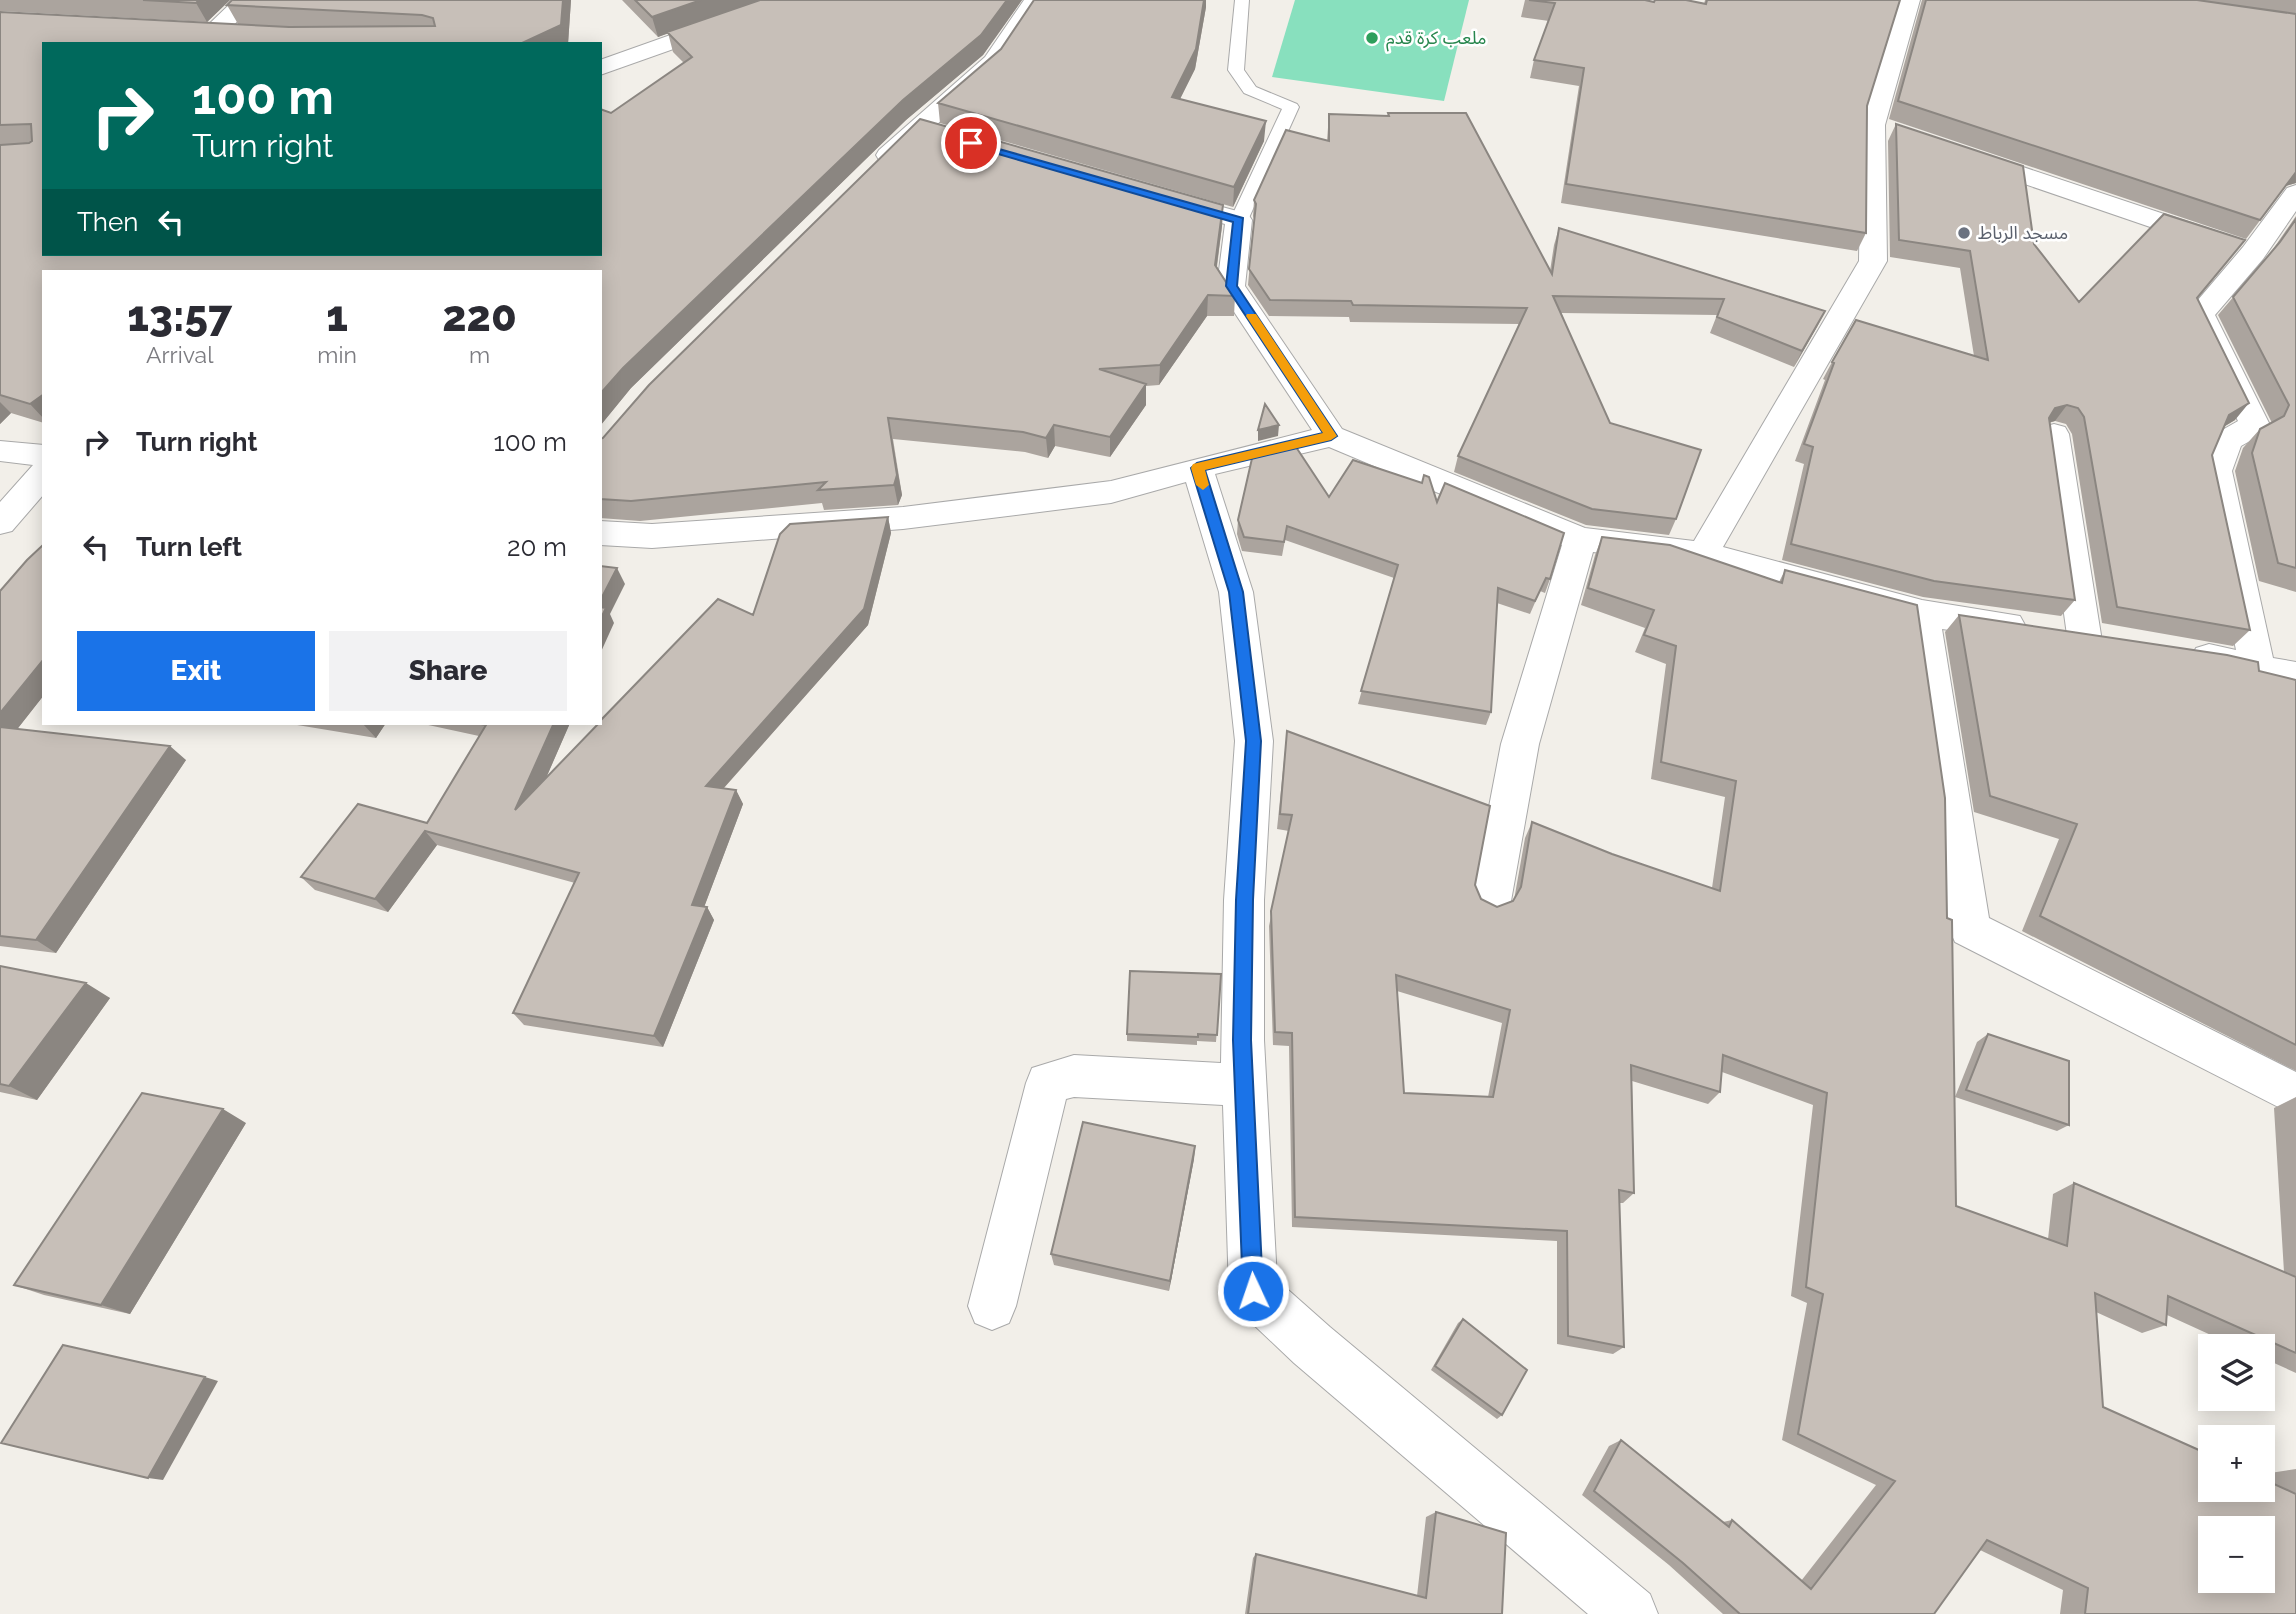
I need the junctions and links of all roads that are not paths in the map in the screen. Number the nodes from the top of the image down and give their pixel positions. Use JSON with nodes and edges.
{"nodes":[{"id":1,"x":247,"y":0,"type":"edge"},
{"id":2,"x":790,"y":0,"type":"edge"},
{"id":3,"x":1035,"y":0,"type":"edge"},
{"id":4,"x":1242,"y":0,"type":"edge"},
{"id":5,"x":1909,"y":0,"type":"edge"},
{"id":6,"x":188,"y":29,"type":"edge"},
{"id":7,"x":215,"y":31,"type":"junction"},
{"id":8,"x":243,"y":33,"type":"edge"},
{"id":9,"x":602,"y":67,"type":"edge"},
{"id":10,"x":1873,"y":125,"type":"junction"},
{"id":11,"x":918,"y":127,"type":"junction"},
{"id":12,"x":1899,"y":134,"type":"edge"},
{"id":13,"x":944,"y":135,"type":"edge"},
{"id":14,"x":1952,"y":152,"type":"edge"},
{"id":15,"x":873,"y":170,"type":"edge"},
{"id":16,"x":1145,"y":193,"type":"edge"},
{"id":17,"x":2296,"y":193,"type":"edge"},
{"id":18,"x":1239,"y":220,"type":"junction"},
{"id":19,"x":2253,"y":253,"type":"junction"},
{"id":20,"x":2054,"y":434,"type":"edge"},
{"id":21,"x":1331,"y":436,"type":"junction"},
{"id":22,"x":0,"y":451,"type":"edge"},
{"id":23,"x":42,"y":456,"type":"edge"},
{"id":24,"x":1197,"y":468,"type":"junction"},
{"id":25,"x":42,"y":475,"type":"edge"},
{"id":26,"x":0,"y":523,"type":"edge"},
{"id":27,"x":602,"y":533,"type":"edge"},
{"id":28,"x":1580,"y":539,"type":"junction"},
{"id":29,"x":1703,"y":554,"type":"junction"},
{"id":30,"x":1922,"y":613,"type":"junction"},
{"id":31,"x":2178,"y":652,"type":"edge"},
{"id":32,"x":2257,"y":666,"type":"junction"},
{"id":33,"x":2296,"y":676,"type":"edge"},
{"id":34,"x":1491,"y":901,"type":"edge"},
{"id":35,"x":1243,"y":1085,"type":"junction"},
{"id":36,"x":2296,"y":1096,"type":"edge"},
{"id":37,"x":992,"y":1306,"type":"dead end"},
{"id":38,"x":1630,"y":1614,"type":"edge"}],
"edges":[{"from":1,"to":7,"type":"street"},
{"from":2,"to":9,"type":"street"},
{"from":3,"to":11,"type":"street"},
{"from":4,"to":18,"type":"lane"},
{"from":5,"to":10,"type":"street"},
{"from":6,"to":7,"type":"street"},
{"from":7,"to":8,"type":"street"},
{"from":10,"to":12,"type":"street"},
{"from":10,"to":29,"type":"street"},
{"from":11,"to":13,"type":"street"},
{"from":11,"to":15,"type":"street"},
{"from":14,"to":19,"type":"street"},
{"from":16,"to":18,"type":"street"},
{"from":17,"to":19,"type":"street"},
{"from":18,"to":21,"type":"street"},
{"from":19,"to":32,"type":"street"},
{"from":20,"to":30,"type":"street"},
{"from":21,"to":24,"type":"street"},
{"from":21,"to":28,"type":"street"},
{"from":22,"to":23,"type":"street"},
{"from":24,"to":27,"type":"street"},
{"from":24,"to":35,"type":"street"},
{"from":25,"to":26,"type":"street"},
{"from":28,"to":29,"type":"street"},
{"from":28,"to":34,"type":"street"},
{"from":29,"to":30,"type":"street"},
{"from":30,"to":36,"type":"street"},
{"from":31,"to":32,"type":"street"},
{"from":32,"to":33,"type":"street"},
{"from":35,"to":37,"type":"street"},
{"from":35,"to":38,"type":"street"}]}
